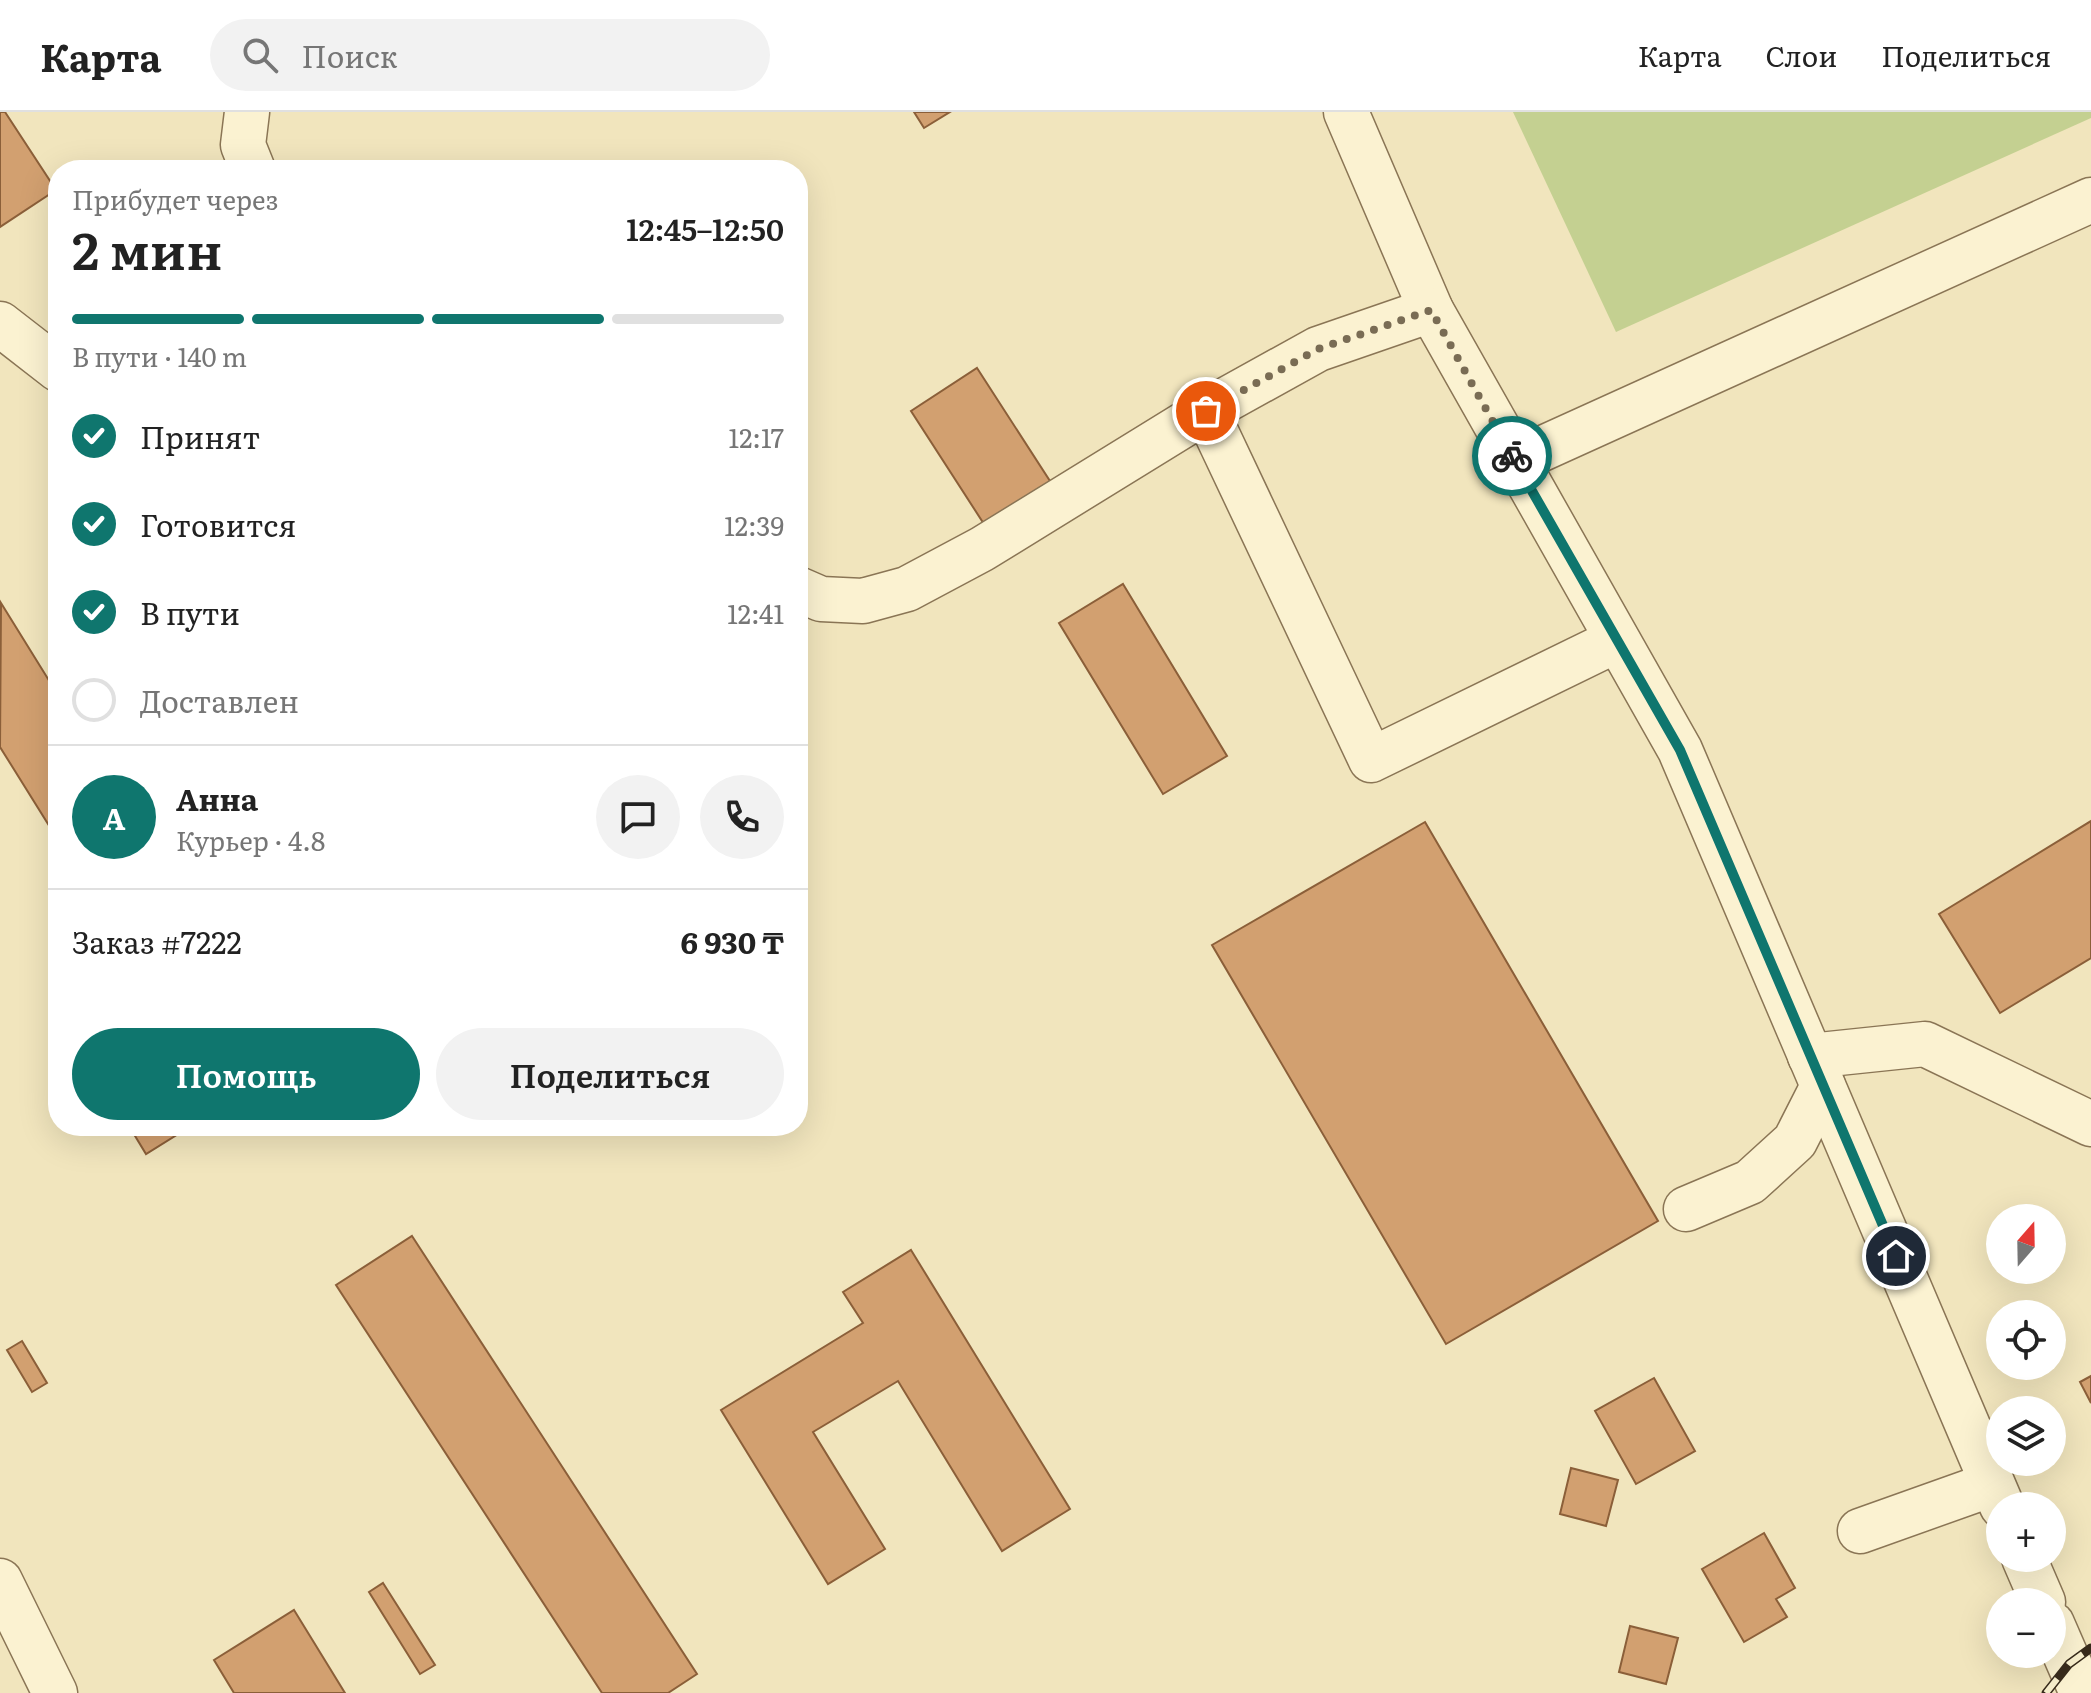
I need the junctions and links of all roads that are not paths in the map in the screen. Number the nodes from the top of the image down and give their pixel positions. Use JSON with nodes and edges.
{"nodes":[{"id":1,"x":247,"y":112,"type":"edge"},
{"id":2,"x":1346,"y":112,"type":"edge"},
{"id":3,"x":249,"y":160,"type":"edge"},
{"id":4,"x":2091,"y":200,"type":"edge"},
{"id":5,"x":1431,"y":310,"type":"junction"},
{"id":6,"x":0,"y":324,"type":"edge"},
{"id":7,"x":48,"y":361,"type":"edge"},
{"id":8,"x":1206,"y":411,"type":"junction"},
{"id":9,"x":1515,"y":461,"type":"junction"},
{"id":10,"x":808,"y":593,"type":"edge"},
{"id":11,"x":1617,"y":640,"type":"junction"},
{"id":12,"x":1817,"y":1071,"type":"junction"},
{"id":13,"x":2091,"y":1124,"type":"edge"},
{"id":14,"x":1686,"y":1209,"type":"dead end"},
{"id":15,"x":1996,"y":1492,"type":"edge"},
{"id":16,"x":1986,"y":1498,"type":"edge"},
{"id":17,"x":1860,"y":1531,"type":"dead end"},
{"id":18,"x":0,"y":1581,"type":"edge"},
{"id":19,"x":2066,"y":1656,"type":"edge"},
{"id":20,"x":55,"y":1693,"type":"edge"},
{"id":21,"x":2082,"y":1693,"type":"edge"}],
"edges":[{"from":1,"to":3,"type":"street"},
{"from":2,"to":5,"type":"street"},
{"from":4,"to":9,"type":"street"},
{"from":5,"to":8,"type":"street"},
{"from":5,"to":9,"type":"street"},
{"from":6,"to":7,"type":"street"},
{"from":8,"to":10,"type":"street"},
{"from":8,"to":11,"type":"street"},
{"from":9,"to":11,"type":"street"},
{"from":11,"to":12,"type":"street"},
{"from":12,"to":13,"type":"street"},
{"from":12,"to":14,"type":"street"},
{"from":12,"to":15,"type":"street"},
{"from":16,"to":17,"type":"street"},
{"from":18,"to":20,"type":"street"},
{"from":19,"to":21,"type":"street"}]}
